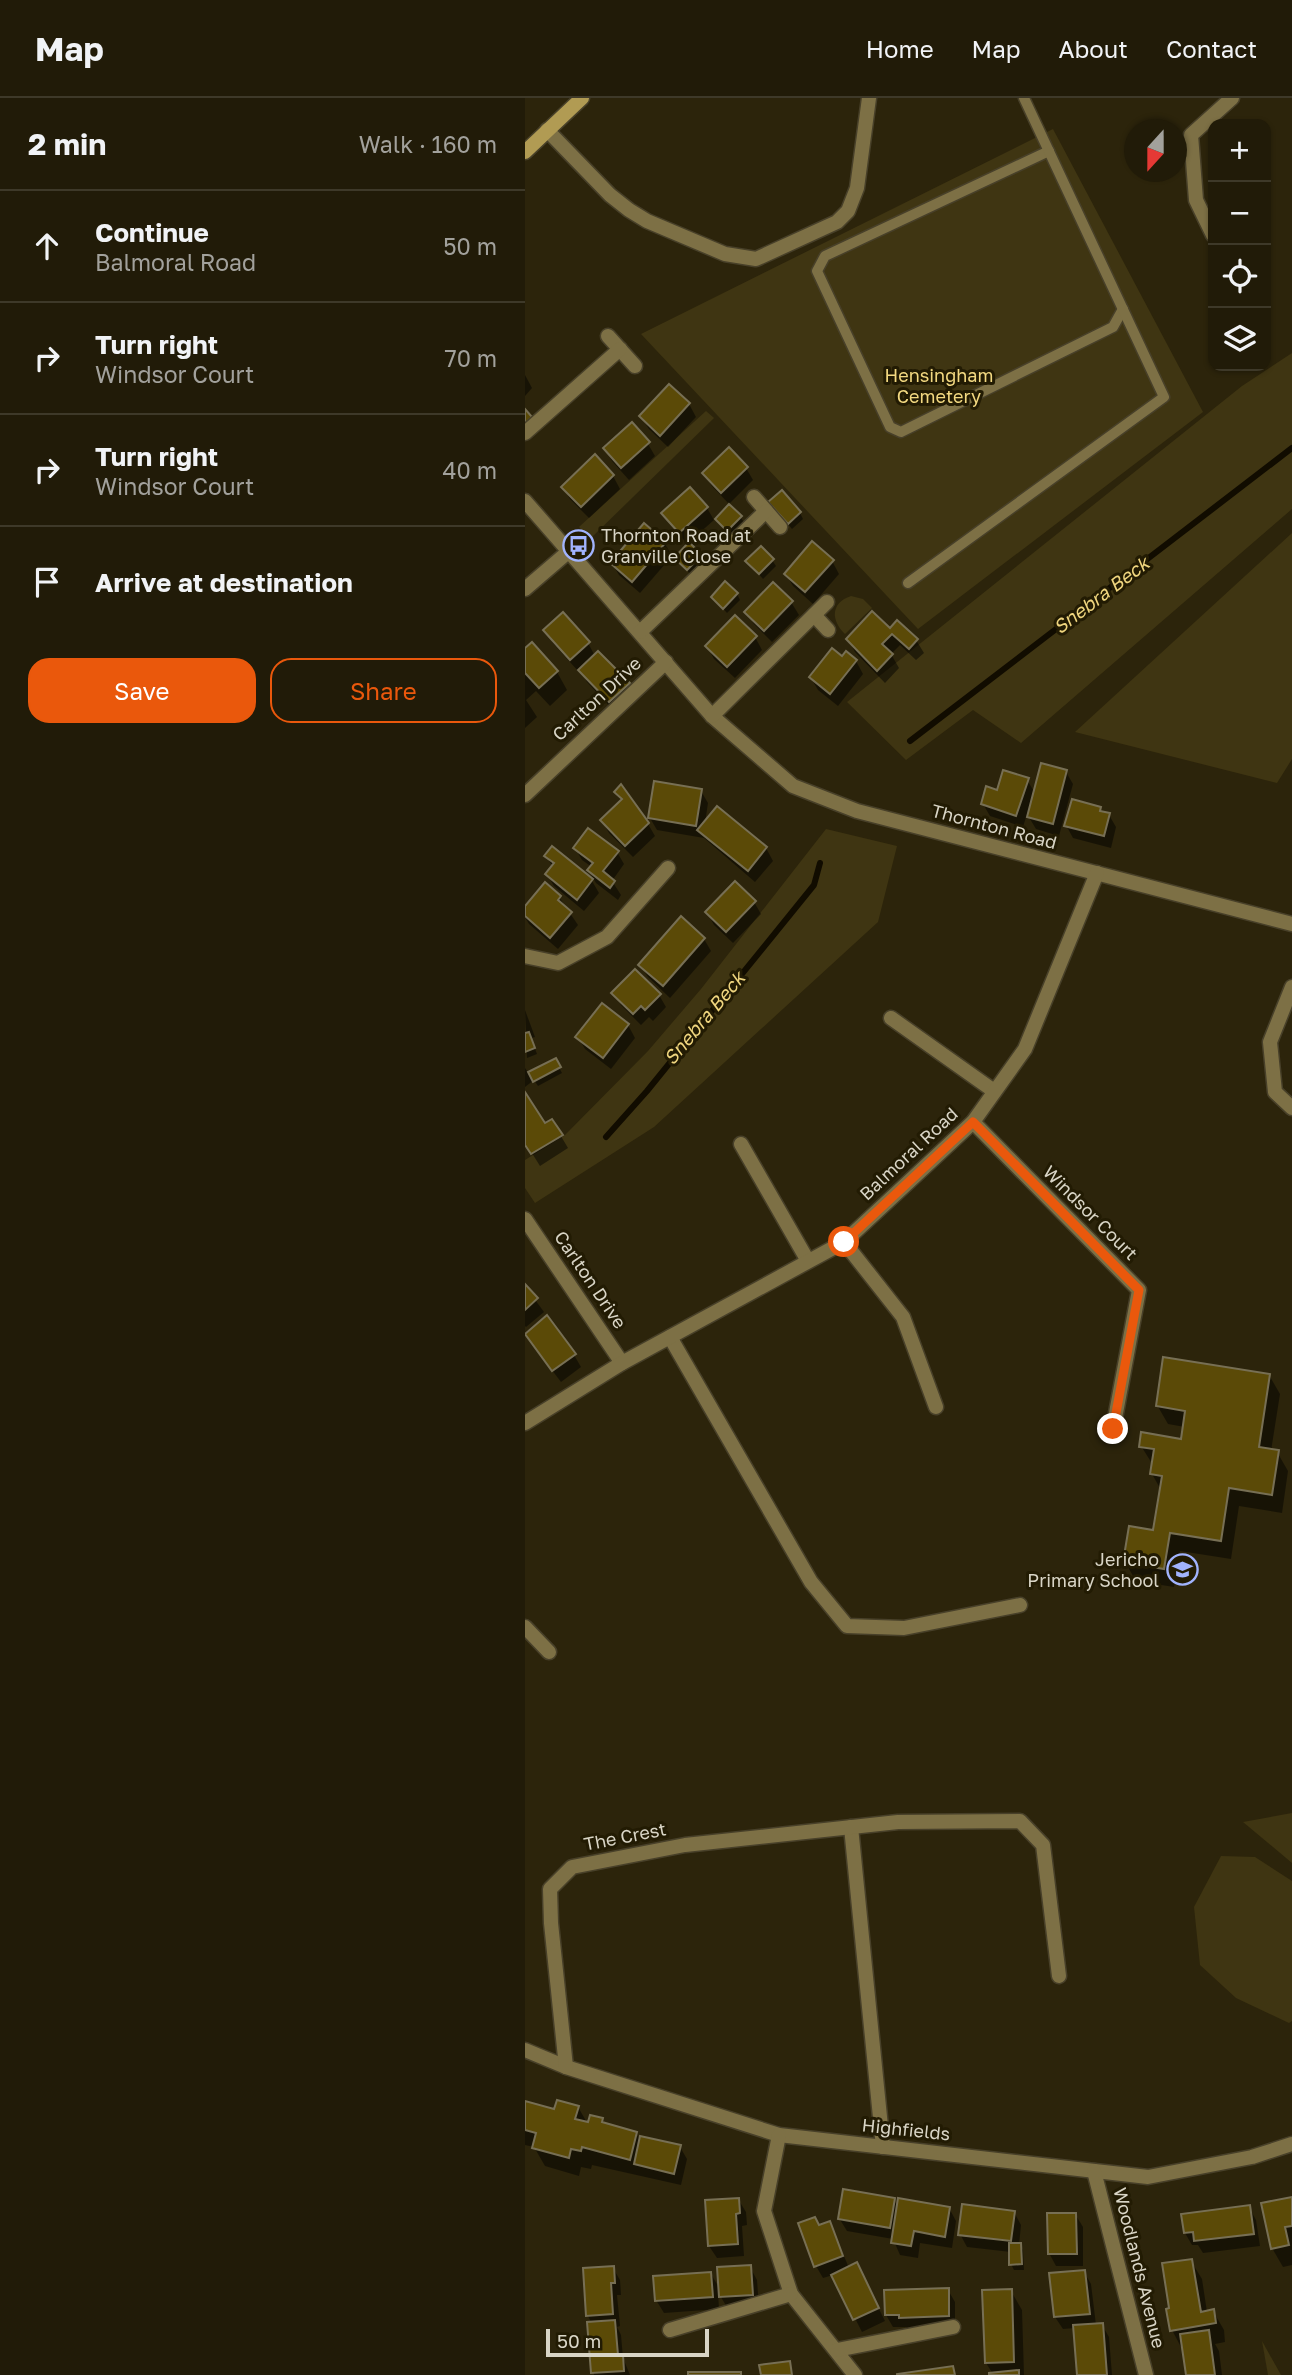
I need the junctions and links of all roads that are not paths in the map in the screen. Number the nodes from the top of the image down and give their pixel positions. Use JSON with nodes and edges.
{"nodes":[{"id":1,"x":582,"y":98,"type":"edge"},
{"id":2,"x":869,"y":98,"type":"edge"},
{"id":3,"x":1024,"y":98,"type":"edge"},
{"id":4,"x":1232,"y":98,"type":"edge"},
{"id":5,"x":547,"y":130,"type":"junction"},
{"id":6,"x":1049,"y":151,"type":"junction"},
{"id":7,"x":525,"y":152,"type":"edge"},
{"id":8,"x":1208,"y":225,"type":"edge"},
{"id":9,"x":1123,"y":309,"type":"junction"},
{"id":10,"x":608,"y":336,"type":"dead end"},
{"id":11,"x":620,"y":349,"type":"junction"},
{"id":12,"x":635,"y":366,"type":"dead end"},
{"id":13,"x":525,"y":433,"type":"edge"},
{"id":14,"x":754,"y":497,"type":"dead end"},
{"id":15,"x":525,"y":501,"type":"edge"},
{"id":16,"x":766,"y":511,"type":"junction"},
{"id":17,"x":779,"y":527,"type":"dead end"},
{"id":18,"x":568,"y":552,"type":"junction"},
{"id":19,"x":908,"y":583,"type":"dead end"},
{"id":20,"x":525,"y":589,"type":"edge"},
{"id":21,"x":827,"y":602,"type":"dead end"},
{"id":22,"x":814,"y":615,"type":"junction"},
{"id":23,"x":828,"y":630,"type":"dead end"},
{"id":24,"x":640,"y":632,"type":"junction"},
{"id":25,"x":666,"y":662,"type":"junction"},
{"id":26,"x":712,"y":716,"type":"junction"},
{"id":27,"x":525,"y":795,"type":"edge"},
{"id":28,"x":668,"y":868,"type":"dead end"},
{"id":29,"x":1097,"y":873,"type":"junction"},
{"id":30,"x":1292,"y":924,"type":"edge"},
{"id":31,"x":525,"y":956,"type":"edge"},
{"id":32,"x":1292,"y":987,"type":"edge"},
{"id":33,"x":891,"y":1018,"type":"dead end"},
{"id":34,"x":994,"y":1091,"type":"junction"},
{"id":35,"x":1292,"y":1108,"type":"edge"},
{"id":36,"x":973,"y":1122,"type":"junction"},
{"id":37,"x":741,"y":1144,"type":"dead end"},
{"id":38,"x":525,"y":1219,"type":"edge"},
{"id":39,"x":844,"y":1242,"type":"junction"},
{"id":40,"x":807,"y":1261,"type":"junction"},
{"id":41,"x":670,"y":1336,"type":"junction"},
{"id":42,"x":622,"y":1363,"type":"junction"},
{"id":43,"x":936,"y":1407,"type":"dead end"},
{"id":44,"x":525,"y":1423,"type":"edge"},
{"id":45,"x":1113,"y":1429,"type":"dead end"},
{"id":46,"x":1020,"y":1605,"type":"dead end"},
{"id":47,"x":525,"y":1627,"type":"edge"},
{"id":48,"x":549,"y":1652,"type":"dead end"},
{"id":49,"x":851,"y":1826,"type":"junction"},
{"id":50,"x":1059,"y":1976,"type":"dead end"},
{"id":51,"x":525,"y":2050,"type":"edge"},
{"id":52,"x":566,"y":2067,"type":"junction"},
{"id":53,"x":779,"y":2135,"type":"junction"},
{"id":54,"x":1292,"y":2144,"type":"edge"},
{"id":55,"x":883,"y":2147,"type":"junction"},
{"id":56,"x":1094,"y":2171,"type":"junction"},
{"id":57,"x":791,"y":2294,"type":"junction"},
{"id":58,"x":953,"y":2327,"type":"dead end"},
{"id":59,"x":670,"y":2330,"type":"dead end"},
{"id":60,"x":837,"y":2350,"type":"junction"},
{"id":61,"x":855,"y":2375,"type":"edge"},
{"id":62,"x":1146,"y":2375,"type":"edge"}],
"edges":[{"from":1,"to":5,"type":"main road"},
{"from":2,"to":5,"type":"street"},
{"from":3,"to":6,"type":"lane"},
{"from":4,"to":8,"type":"street"},
{"from":5,"to":7,"type":"main road"},
{"from":6,"to":9,"type":"lane"},
{"from":6,"to":9,"type":"lane"},
{"from":9,"to":19,"type":"lane"},
{"from":10,"to":11,"type":"street"},
{"from":11,"to":12,"type":"street"},
{"from":11,"to":13,"type":"street"},
{"from":14,"to":16,"type":"street"},
{"from":15,"to":18,"type":"street","name":"Thornton Road"},
{"from":16,"to":17,"type":"street"},
{"from":16,"to":24,"type":"street"},
{"from":18,"to":20,"type":"street"},
{"from":18,"to":24,"type":"street","name":"Thornton Road"},
{"from":21,"to":22,"type":"street"},
{"from":22,"to":23,"type":"street"},
{"from":22,"to":26,"type":"street"},
{"from":24,"to":25,"type":"street","name":"Thornton Road"},
{"from":25,"to":26,"type":"street","name":"Thornton Road"},
{"from":25,"to":27,"type":"street","name":"Carlton Drive"},
{"from":26,"to":29,"type":"street","name":"Thornton Road"},
{"from":28,"to":31,"type":"street"},
{"from":29,"to":30,"type":"street","name":"Thornton Road"},
{"from":29,"to":34,"type":"street","name":"Balmoral Road"},
{"from":32,"to":35,"type":"street"},
{"from":33,"to":34,"type":"street"},
{"from":34,"to":36,"type":"street","name":"Balmoral Road"},
{"from":36,"to":39,"type":"street","name":"Balmoral Road"},
{"from":36,"to":45,"type":"street","name":"Windsor Court"},
{"from":37,"to":40,"type":"street"},
{"from":38,"to":42,"type":"street","name":"Carlton Drive"},
{"from":39,"to":40,"type":"street","name":"Balmoral Road"},
{"from":39,"to":43,"type":"street"},
{"from":40,"to":41,"type":"street","name":"Balmoral Road"},
{"from":41,"to":42,"type":"street","name":"Balmoral Road"},
{"from":41,"to":46,"type":"street"},
{"from":42,"to":44,"type":"street","name":"Balmoral Road"},
{"from":47,"to":48,"type":"street"},
{"from":49,"to":50,"type":"street","name":"The Crest"},
{"from":49,"to":52,"type":"street","name":"The Crest"},
{"from":49,"to":55,"type":"street"},
{"from":51,"to":52,"type":"street","name":"Highfields"},
{"from":52,"to":53,"type":"street","name":"Highfields"},
{"from":53,"to":55,"type":"street","name":"Highfields"},
{"from":53,"to":57,"type":"street"},
{"from":54,"to":56,"type":"street","name":"Highfields"},
{"from":55,"to":56,"type":"street","name":"Highfields"},
{"from":56,"to":62,"type":"street","name":"Woodlands Avenue"},
{"from":57,"to":59,"type":"street"},
{"from":57,"to":60,"type":"street"},
{"from":58,"to":60,"type":"street"},
{"from":60,"to":61,"type":"street"}]}
